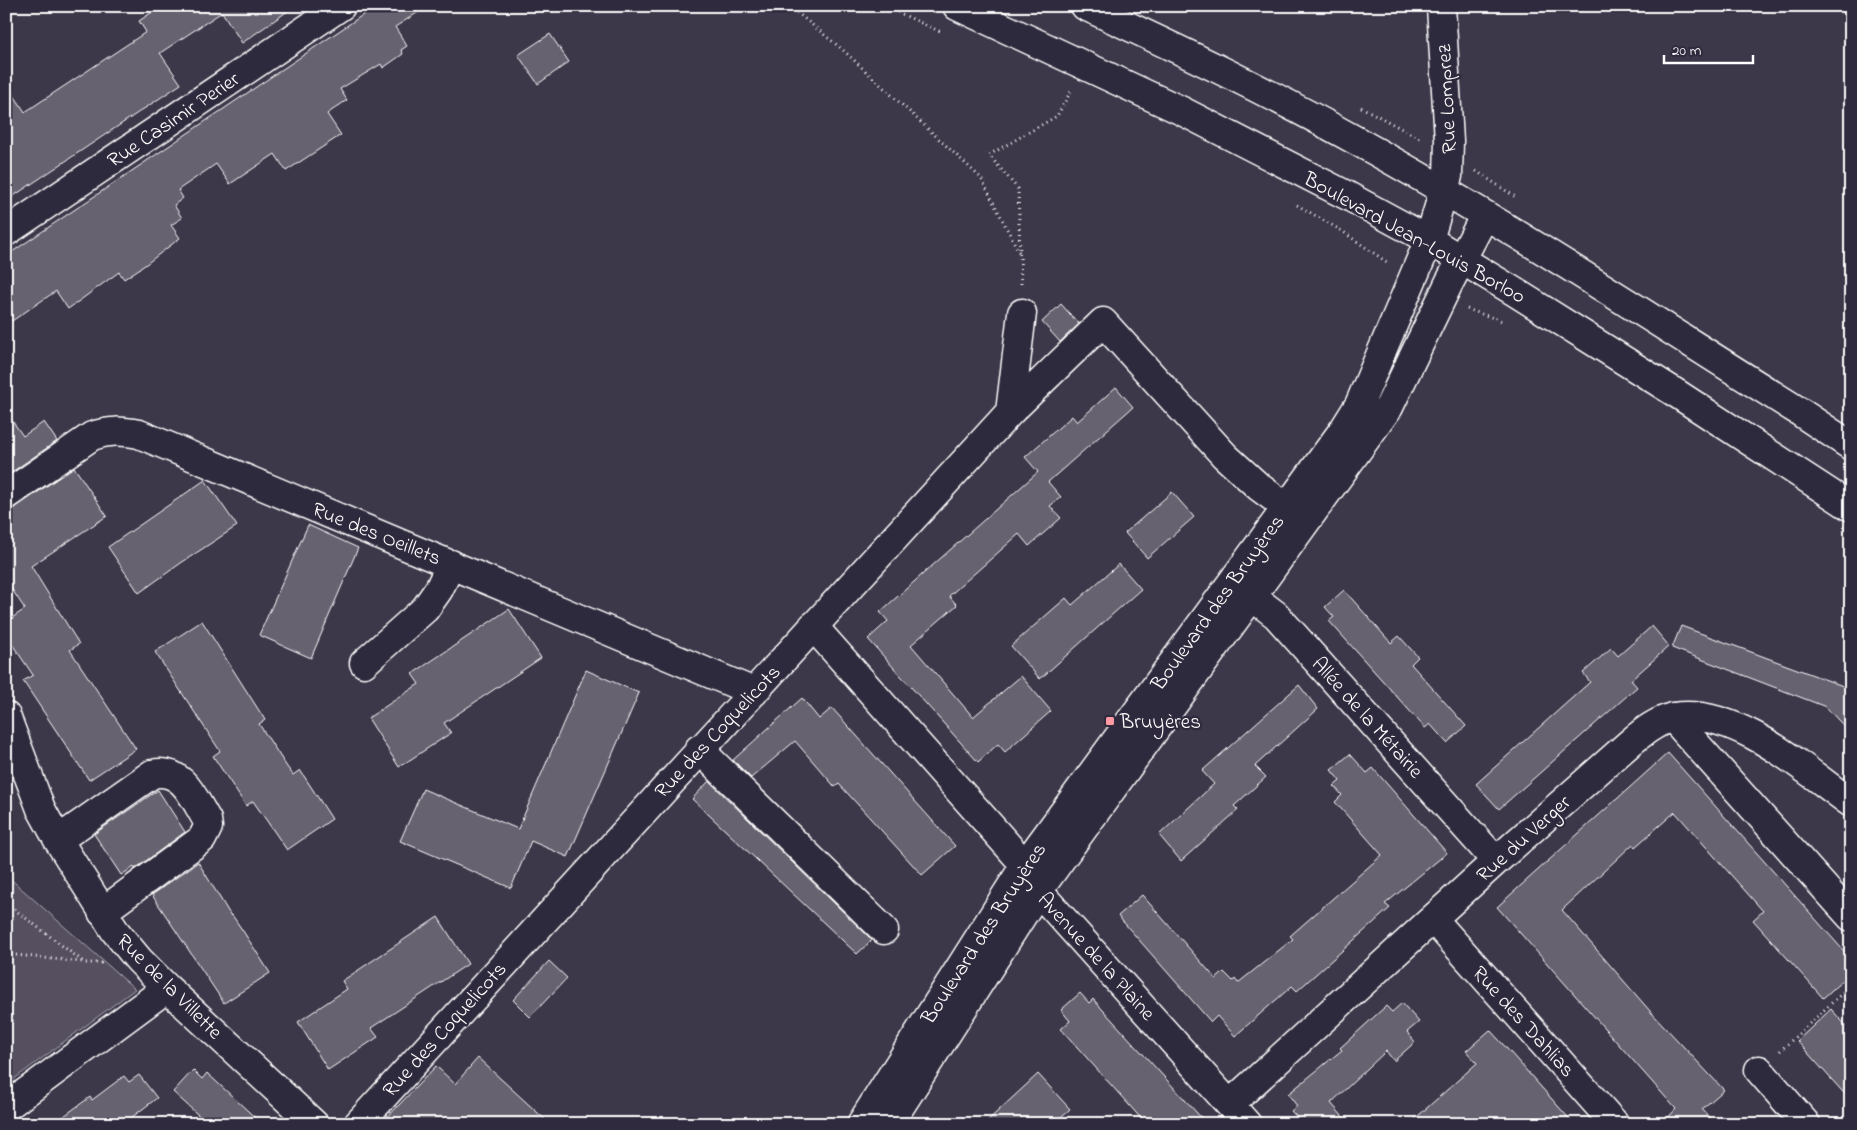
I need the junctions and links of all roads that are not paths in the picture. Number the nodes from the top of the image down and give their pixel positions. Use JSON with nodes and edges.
{"nodes":[{"id":1,"x":340,"y":6,"type":"edge"},
{"id":2,"x":957,"y":6,"type":"edge"},
{"id":3,"x":1084,"y":6,"type":"edge"},
{"id":4,"x":1441,"y":6,"type":"edge"},
{"id":5,"x":1445,"y":191,"type":"junction"},
{"id":6,"x":1485,"y":215,"type":"junction"},
{"id":7,"x":6,"y":232,"type":"edge"},
{"id":8,"x":1429,"y":240,"type":"junction"},
{"id":9,"x":1462,"y":259,"type":"junction"},
{"id":10,"x":1022,"y":312,"type":"road end"},
{"id":11,"x":1010,"y":412,"type":"junction"},
{"id":12,"x":1851,"y":446,"type":"edge"},
{"id":13,"x":6,"y":495,"type":"edge"},
{"id":14,"x":1851,"y":507,"type":"edge"},
{"id":15,"x":1296,"y":514,"type":"junction"},
{"id":16,"x":451,"y":564,"type":"junction"},
{"id":17,"x":1242,"y":588,"type":"junction"},
{"id":18,"x":813,"y":626,"type":"junction"},
{"id":19,"x":364,"y":663,"type":"dead end"},
{"id":20,"x":754,"y":692,"type":"junction"},
{"id":21,"x":6,"y":716,"type":"edge"},
{"id":22,"x":1672,"y":717,"type":"junction"},
{"id":23,"x":699,"y":749,"type":"junction"},
{"id":24,"x":1851,"y":803,"type":"edge"},
{"id":25,"x":58,"y":840,"type":"junction"},
{"id":26,"x":1496,"y":861,"type":"junction"},
{"id":27,"x":1025,"y":865,"type":"junction"},
{"id":28,"x":1038,"y":892,"type":"junction"},
{"id":29,"x":102,"y":912,"type":"junction"},
{"id":30,"x":1851,"y":917,"type":"edge"},
{"id":31,"x":1433,"y":918,"type":"junction"},
{"id":32,"x":884,"y":930,"type":"dead end"},
{"id":33,"x":167,"y":988,"type":"junction"},
{"id":34,"x":1759,"y":1070,"type":"road end"},
{"id":35,"x":6,"y":1107,"type":"edge"},
{"id":36,"x":1239,"y":1114,"type":"edge"},
{"id":37,"x":314,"y":1124,"type":"edge"},
{"id":38,"x":358,"y":1124,"type":"edge"},
{"id":39,"x":860,"y":1124,"type":"edge"},
{"id":40,"x":889,"y":1124,"type":"edge"},
{"id":41,"x":1615,"y":1124,"type":"edge"},
{"id":42,"x":1806,"y":1124,"type":"edge"}],
"edges":[{"from":1,"to":7,"type":"street","name":"Rue Casimir Perier"},
{"from":2,"to":8,"type":"street","name":"Boulevard Jean-Louis Borloo"},
{"from":3,"to":5,"type":"street"},
{"from":4,"to":5,"type":"street","name":"Rue Lomprez"},
{"from":5,"to":6,"type":"street"},
{"from":5,"to":8,"type":"street","name":"Rue Lomprez"},
{"from":6,"to":9,"type":"street","name":"Boulevard des Bruyères"},
{"from":6,"to":12,"type":"street"},
{"from":8,"to":9,"type":"street","name":"Boulevard Jean-Louis Borloo"},
{"from":8,"to":15,"type":"street","name":"Boulevard des Bruyères"},
{"from":9,"to":14,"type":"street","name":"Boulevard Jean-Louis Borloo"},
{"from":9,"to":15,"type":"street","name":"Boulevard des Bruyères"},
{"from":10,"to":11,"type":"street"},
{"from":11,"to":15,"type":"street","name":"Rue des Coquelicots"},
{"from":11,"to":18,"type":"street","name":"Rue des Coquelicots"},
{"from":13,"to":16,"type":"street","name":"Rue des Oeillets"},
{"from":15,"to":17,"type":"street","name":"Boulevard des Bruyères"},
{"from":16,"to":19,"type":"street"},
{"from":16,"to":20,"type":"street","name":"Rue des Oeillets"},
{"from":17,"to":26,"type":"street","name":"Allée de la Métairie"},
{"from":17,"to":27,"type":"street","name":"Boulevard des Bruyères"},
{"from":17,"to":28,"type":"street","name":"Boulevard des Bruyères"},
{"from":18,"to":20,"type":"street","name":"Rue des Coquelicots"},
{"from":18,"to":27,"type":"street","name":"Avenue de la Plaine"},
{"from":20,"to":23,"type":"street","name":"Rue des Coquelicots"},
{"from":21,"to":25,"type":"street","name":"Rue de la Villette"},
{"from":22,"to":24,"type":"street","name":"Rue du Verger"},
{"from":22,"to":26,"type":"street","name":"Rue du Verger"},
{"from":22,"to":30,"type":"street"},
{"from":23,"to":32,"type":"street"},
{"from":23,"to":38,"type":"street","name":"Rue des Coquelicots"},
{"from":25,"to":29,"type":"street","name":"Rue de la Villette"},
{"from":25,"to":29,"type":"street"},
{"from":26,"to":31,"type":"street","name":"Rue du Verger"},
{"from":27,"to":28,"type":"street","name":"Avenue de la Plaine"},
{"from":27,"to":39,"type":"street","name":"Boulevard des Bruyères"},
{"from":28,"to":36,"type":"street","name":"Avenue de la Plaine"},
{"from":28,"to":40,"type":"street","name":"Boulevard des Bruyères"},
{"from":29,"to":33,"type":"street","name":"Rue de la Villette"},
{"from":31,"to":36,"type":"street","name":"Rue du Verger"},
{"from":31,"to":41,"type":"street","name":"Rue des Dahlias"},
{"from":33,"to":35,"type":"street"},
{"from":33,"to":37,"type":"street","name":"Rue de la Villette"},
{"from":34,"to":42,"type":"street"}]}
